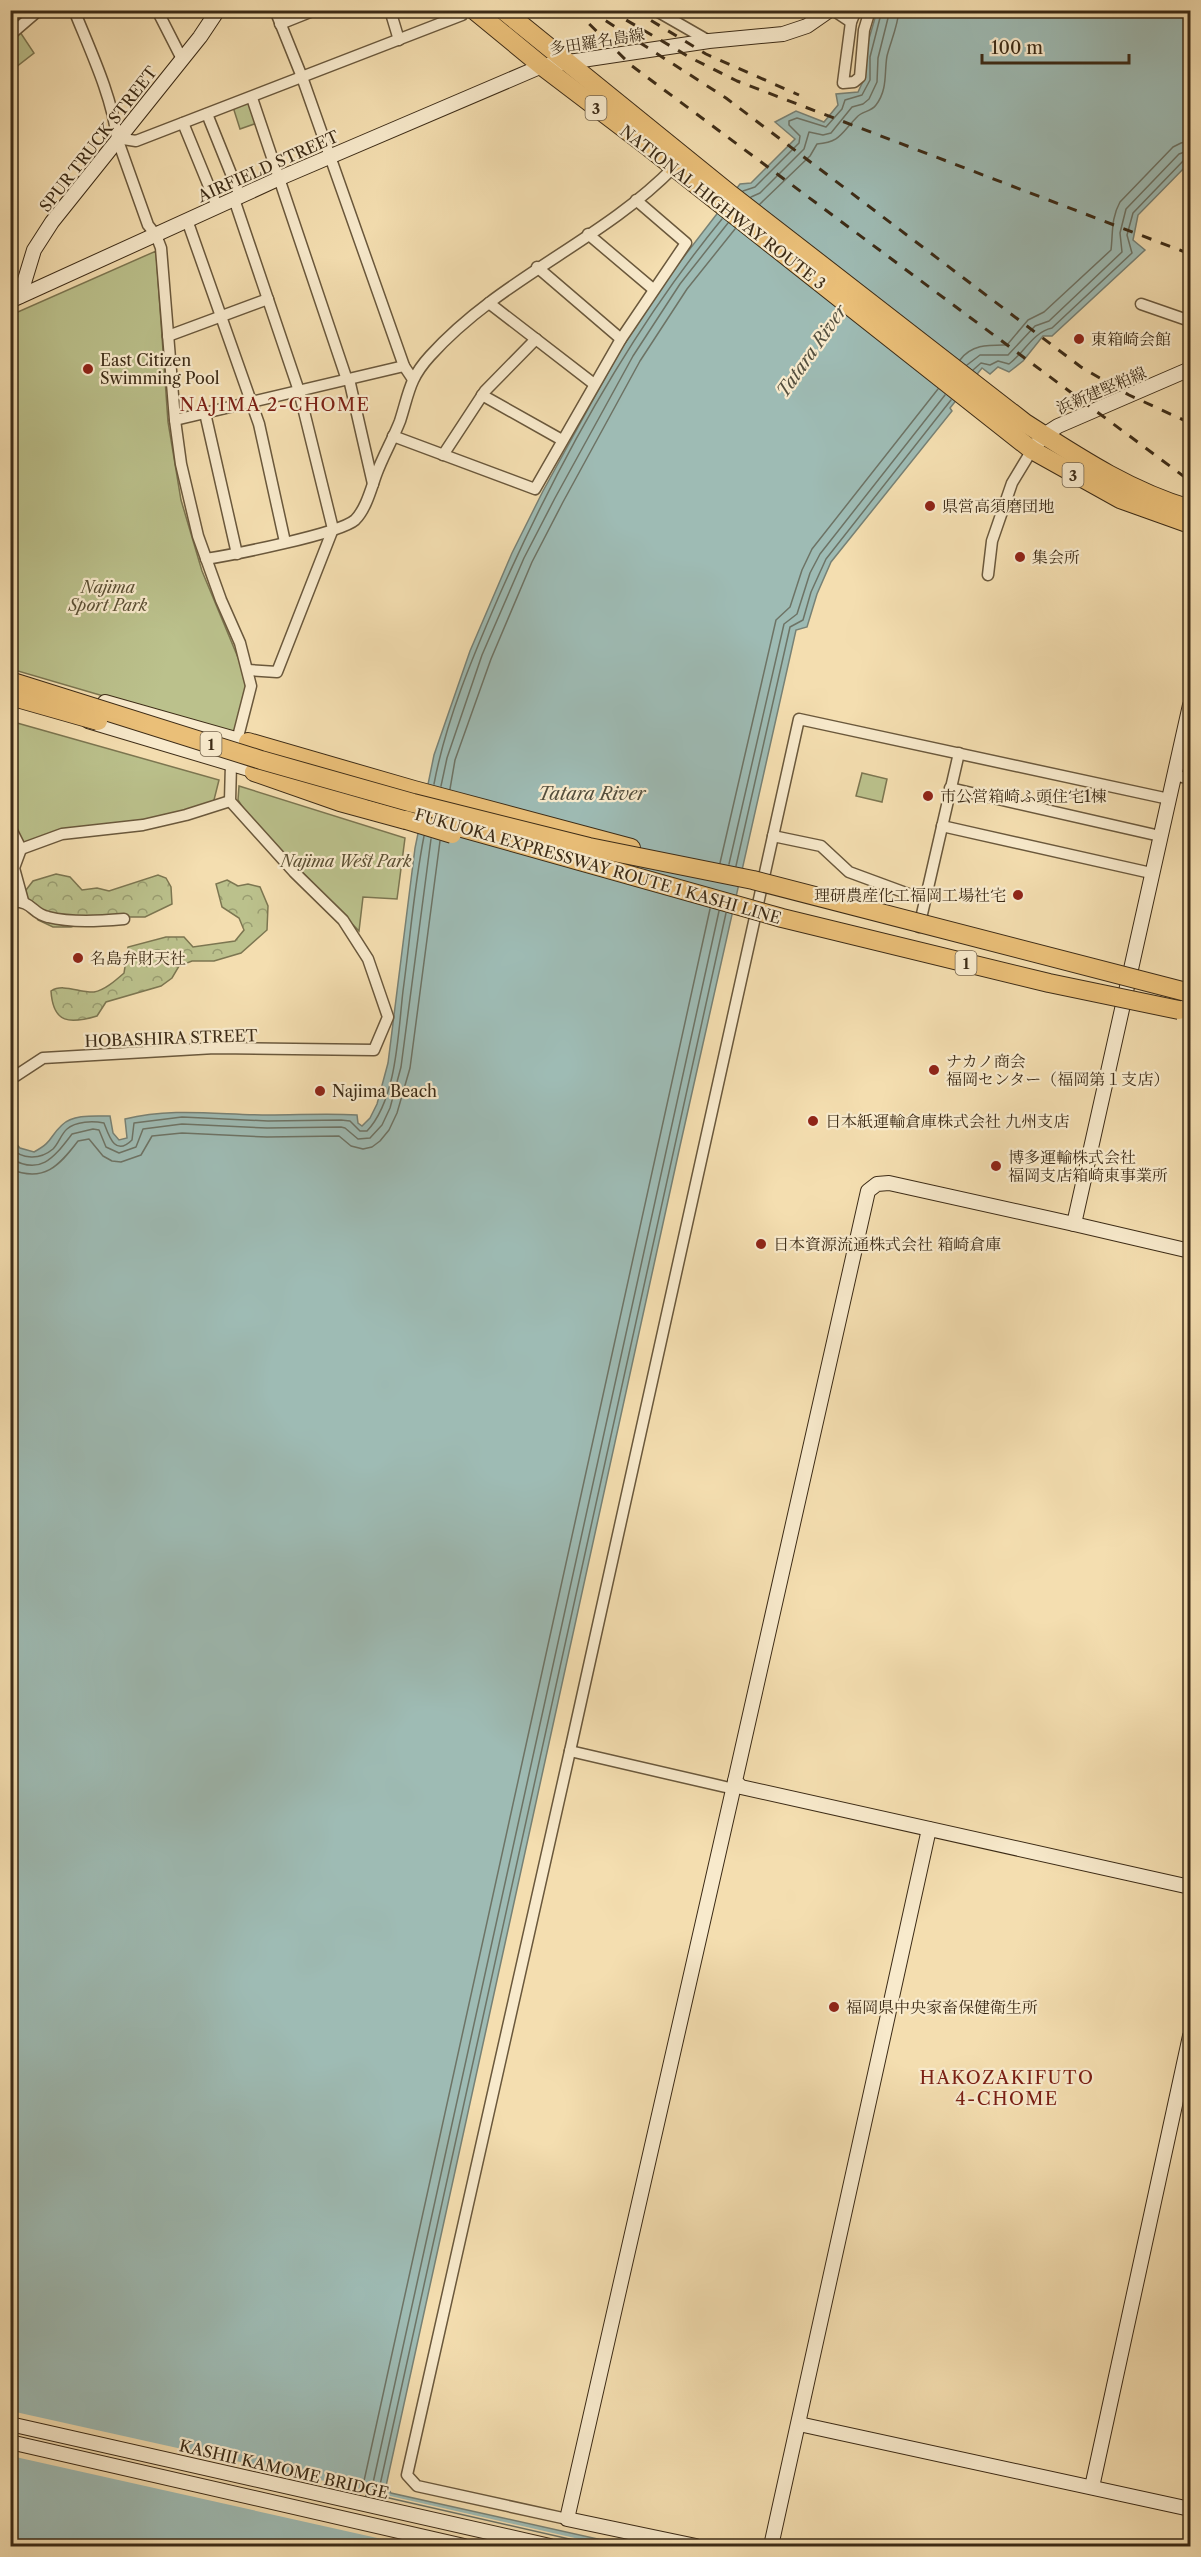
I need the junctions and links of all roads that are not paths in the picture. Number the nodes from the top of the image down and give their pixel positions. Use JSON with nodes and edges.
{"nodes":[{"id":1,"x":74,"y":10,"type":"edge"},
{"id":2,"x":157,"y":10,"type":"edge"},
{"id":3,"x":218,"y":10,"type":"edge"},
{"id":4,"x":275,"y":10,"type":"edge"},
{"id":5,"x":315,"y":10,"type":"edge"},
{"id":6,"x":390,"y":10,"type":"edge"},
{"id":7,"x":464,"y":10,"type":"edge"},
{"id":8,"x":474,"y":10,"type":"edge"},
{"id":9,"x":502,"y":10,"type":"edge"},
{"id":10,"x":655,"y":10,"type":"edge"},
{"id":11,"x":832,"y":10,"type":"edge"},
{"id":12,"x":856,"y":10,"type":"edge"},
{"id":13,"x":870,"y":10,"type":"edge"},
{"id":14,"x":39,"y":11,"type":"edge"},
{"id":15,"x":851,"y":22,"type":"junction"},
{"id":16,"x":280,"y":24,"type":"junction"},
{"id":17,"x":10,"y":35,"type":"edge"},
{"id":18,"x":399,"y":40,"type":"junction"},
{"id":19,"x":709,"y":41,"type":"junction"},
{"id":20,"x":182,"y":59,"type":"junction"},
{"id":21,"x":567,"y":62,"type":"junction"},
{"id":22,"x":542,"y":66,"type":"junction"},
{"id":23,"x":302,"y":77,"type":"junction"},
{"id":24,"x":252,"y":98,"type":"junction"},
{"id":25,"x":207,"y":114,"type":"junction"},
{"id":26,"x":183,"y":123,"type":"junction"},
{"id":27,"x":117,"y":138,"type":"junction"},
{"id":28,"x":330,"y":157,"type":"junction"},
{"id":29,"x":674,"y":167,"type":"junction"},
{"id":30,"x":280,"y":178,"type":"junction"},
{"id":31,"x":237,"y":198,"type":"junction"},
{"id":32,"x":725,"y":199,"type":"junction"},
{"id":33,"x":636,"y":200,"type":"junction"},
{"id":34,"x":218,"y":206,"type":"junction"},
{"id":35,"x":187,"y":220,"type":"junction"},
{"id":36,"x":588,"y":234,"type":"junction"},
{"id":37,"x":156,"y":235,"type":"junction"},
{"id":38,"x":537,"y":267,"type":"junction"},
{"id":39,"x":653,"y":289,"type":"junction"},
{"id":40,"x":15,"y":299,"type":"edge"},
{"id":41,"x":268,"y":299,"type":"junction"},
{"id":42,"x":489,"y":303,"type":"junction"},
{"id":43,"x":1141,"y":304,"type":"dead end"},
{"id":44,"x":221,"y":316,"type":"junction"},
{"id":45,"x":1191,"y":321,"type":"edge"},
{"id":46,"x":168,"y":336,"type":"junction"},
{"id":47,"x":536,"y":339,"type":"junction"},
{"id":48,"x":621,"y":339,"type":"junction"},
{"id":49,"x":404,"y":366,"type":"junction"},
{"id":50,"x":1191,"y":369,"type":"edge"},
{"id":51,"x":412,"y":378,"type":"junction"},
{"id":52,"x":348,"y":379,"type":"junction"},
{"id":53,"x":594,"y":384,"type":"junction"},
{"id":54,"x":299,"y":391,"type":"junction"},
{"id":55,"x":972,"y":393,"type":"junction"},
{"id":56,"x":482,"y":395,"type":"junction"},
{"id":57,"x":251,"y":402,"type":"junction"},
{"id":58,"x":205,"y":413,"type":"junction"},
{"id":59,"x":175,"y":420,"type":"junction"},
{"id":60,"x":1044,"y":435,"type":"junction"},
{"id":61,"x":393,"y":436,"type":"junction"},
{"id":62,"x":562,"y":440,"type":"junction"},
{"id":63,"x":1032,"y":450,"type":"junction"},
{"id":64,"x":443,"y":455,"type":"junction"},
{"id":65,"x":373,"y":484,"type":"junction"},
{"id":66,"x":1191,"y":509,"type":"edge"},
{"id":67,"x":1191,"y":524,"type":"edge"},
{"id":68,"x":333,"y":529,"type":"junction"},
{"id":69,"x":285,"y":542,"type":"junction"},
{"id":70,"x":237,"y":554,"type":"junction"},
{"id":71,"x":206,"y":559,"type":"junction"},
{"id":72,"x":988,"y":575,"type":"dead end"},
{"id":73,"x":248,"y":670,"type":"junction"},
{"id":74,"x":10,"y":675,"type":"edge"},
{"id":75,"x":10,"y":681,"type":"edge"},
{"id":76,"x":10,"y":696,"type":"edge"},
{"id":77,"x":10,"y":701,"type":"edge"},
{"id":78,"x":1191,"y":705,"type":"edge"},
{"id":79,"x":243,"y":741,"type":"junction"},
{"id":80,"x":958,"y":753,"type":"junction"},
{"id":81,"x":231,"y":764,"type":"junction"},
{"id":82,"x":254,"y":772,"type":"joint"},
{"id":83,"x":1174,"y":775,"type":"junction"},
{"id":84,"x":1191,"y":779,"type":"edge"},
{"id":85,"x":951,"y":788,"type":"junction"},
{"id":86,"x":1168,"y":799,"type":"junction"},
{"id":87,"x":230,"y":801,"type":"junction"},
{"id":88,"x":410,"y":804,"type":"junction"},
{"id":89,"x":10,"y":826,"type":"edge"},
{"id":90,"x":942,"y":826,"type":"junction"},
{"id":91,"x":773,"y":836,"type":"junction"},
{"id":92,"x":1160,"y":836,"type":"junction"},
{"id":93,"x":21,"y":849,"type":"junction"},
{"id":94,"x":1151,"y":873,"type":"junction"},
{"id":95,"x":753,"y":880,"type":"junction"},
{"id":96,"x":773,"y":889,"type":"dead end"},
{"id":97,"x":925,"y":900,"type":"junction"},
{"id":98,"x":23,"y":901,"type":"junction"},
{"id":99,"x":10,"y":902,"type":"edge"},
{"id":100,"x":776,"y":912,"type":"junction"},
{"id":101,"x":124,"y":919,"type":"dead end"},
{"id":102,"x":919,"y":927,"type":"junction"},
{"id":103,"x":1058,"y":957,"type":"junction"},
{"id":104,"x":1128,"y":979,"type":"junction"},
{"id":105,"x":1191,"y":984,"type":"edge"},
{"id":106,"x":1191,"y":993,"type":"edge"},
{"id":107,"x":1125,"y":996,"type":"junction"},
{"id":108,"x":1188,"y":1012,"type":"edge"},
{"id":109,"x":10,"y":1077,"type":"edge"},
{"id":110,"x":1074,"y":1224,"type":"junction"},
{"id":111,"x":1191,"y":1251,"type":"edge"},
{"id":112,"x":570,"y":1751,"type":"junction"},
{"id":113,"x":735,"y":1785,"type":"junction"},
{"id":114,"x":929,"y":1829,"type":"junction"},
{"id":115,"x":1191,"y":1887,"type":"edge"},
{"id":116,"x":1191,"y":2036,"type":"edge"},
{"id":117,"x":10,"y":2424,"type":"edge"},
{"id":118,"x":799,"y":2424,"type":"junction"},
{"id":119,"x":10,"y":2442,"type":"edge"},
{"id":120,"x":1092,"y":2487,"type":"junction"},
{"id":121,"x":1191,"y":2509,"type":"edge"},
{"id":122,"x":567,"y":2519,"type":"junction"},
{"id":123,"x":464,"y":2547,"type":"edge"},
{"id":124,"x":550,"y":2547,"type":"edge"},
{"id":125,"x":696,"y":2547,"type":"edge"},
{"id":126,"x":771,"y":2547,"type":"edge"}],
"edges":[{"from":1,"to":27,"type":"street"},
{"from":2,"to":20,"type":"street"},
{"from":3,"to":20,"type":"street","name":"SPUR TRUCK STREET"},
{"from":4,"to":16,"type":"street"},
{"from":5,"to":16,"type":"street"},
{"from":6,"to":18,"type":"street"},
{"from":7,"to":18,"type":"street"},
{"from":8,"to":22,"type":"highway","name":"NATIONAL HIGHWAY ROUTE 3","number":"3"},
{"from":9,"to":21,"type":"highway","name":"NATIONAL HIGHWAY ROUTE 3","number":"3"},
{"from":10,"to":19,"type":"street"},
{"from":11,"to":15,"type":"street"},
{"from":11,"to":19,"type":"street","name":"多田羅名島線"},
{"from":12,"to":15,"type":"street"},
{"from":13,"to":15,"type":"street"},
{"from":14,"to":17,"type":"street"},
{"from":16,"to":23,"type":"street"},
{"from":18,"to":23,"type":"street"},
{"from":19,"to":21,"type":"street","name":"多田羅名島線"},
{"from":20,"to":27,"type":"street","name":"SPUR TRUCK STREET"},
{"from":21,"to":22,"type":"street","name":"多田羅名島線"},
{"from":21,"to":32,"type":"highway","name":"NATIONAL HIGHWAY ROUTE 3","number":"3"},
{"from":22,"to":28,"type":"street","name":"AIRFIELD STREET"},
{"from":22,"to":29,"type":"highway","name":"NATIONAL HIGHWAY ROUTE 3","number":"3"},
{"from":23,"to":24,"type":"street"},
{"from":23,"to":28,"type":"street"},
{"from":24,"to":25,"type":"street"},
{"from":24,"to":30,"type":"street"},
{"from":25,"to":26,"type":"street"},
{"from":25,"to":31,"type":"street"},
{"from":26,"to":27,"type":"street"},
{"from":26,"to":34,"type":"street"},
{"from":27,"to":37,"type":"street"},
{"from":27,"to":40,"type":"street","name":"SPUR TRUCK STREET"},
{"from":28,"to":30,"type":"street","name":"AIRFIELD STREET"},
{"from":28,"to":49,"type":"street"},
{"from":29,"to":32,"type":"highway","name":"NATIONAL HIGHWAY ROUTE 3","number":"3"},
{"from":29,"to":33,"type":"street"},
{"from":30,"to":31,"type":"street","name":"AIRFIELD STREET"},
{"from":30,"to":52,"type":"street"},
{"from":31,"to":34,"type":"street","name":"AIRFIELD STREET"},
{"from":31,"to":41,"type":"street"},
{"from":32,"to":55,"type":"highway","name":"NATIONAL HIGHWAY ROUTE 3","number":"3"},
{"from":33,"to":36,"type":"street"},
{"from":33,"to":39,"type":"street"},
{"from":34,"to":35,"type":"street","name":"AIRFIELD STREET"},
{"from":35,"to":37,"type":"street","name":"AIRFIELD STREET"},
{"from":35,"to":44,"type":"street"},
{"from":36,"to":38,"type":"street"},
{"from":36,"to":39,"type":"street"},
{"from":37,"to":40,"type":"street","name":"AIRFIELD STREET"},
{"from":37,"to":46,"type":"street"},
{"from":38,"to":42,"type":"street"},
{"from":38,"to":48,"type":"street"},
{"from":39,"to":48,"type":"street"},
{"from":41,"to":44,"type":"street"},
{"from":41,"to":54,"type":"street"},
{"from":42,"to":47,"type":"street"},
{"from":42,"to":51,"type":"street"},
{"from":43,"to":45,"type":"street"},
{"from":44,"to":46,"type":"street"},
{"from":44,"to":57,"type":"street"},
{"from":46,"to":59,"type":"street"},
{"from":47,"to":53,"type":"street"},
{"from":47,"to":56,"type":"street"},
{"from":48,"to":53,"type":"street"},
{"from":49,"to":51,"type":"street"},
{"from":49,"to":52,"type":"street"},
{"from":50,"to":60,"type":"street","name":"浜新建堅粕線"},
{"from":51,"to":61,"type":"street"},
{"from":52,"to":54,"type":"street"},
{"from":52,"to":65,"type":"street"},
{"from":53,"to":62,"type":"street"},
{"from":54,"to":57,"type":"street"},
{"from":54,"to":68,"type":"street"},
{"from":55,"to":60,"type":"highway","name":"NATIONAL HIGHWAY ROUTE 3","number":"3"},
{"from":55,"to":63,"type":"highway","name":"NATIONAL HIGHWAY ROUTE 3","number":"3"},
{"from":56,"to":62,"type":"street"},
{"from":56,"to":64,"type":"street"},
{"from":57,"to":58,"type":"street"},
{"from":57,"to":69,"type":"street"},
{"from":58,"to":59,"type":"street"},
{"from":58,"to":70,"type":"street"},
{"from":59,"to":71,"type":"street"},
{"from":60,"to":63,"type":"street","name":"浜新建堅粕線"},
{"from":60,"to":66,"type":"highway","name":"NATIONAL HIGHWAY ROUTE 3","number":"3"},
{"from":61,"to":64,"type":"street"},
{"from":61,"to":65,"type":"street"},
{"from":62,"to":64,"type":"street"},
{"from":63,"to":67,"type":"highway","name":"NATIONAL HIGHWAY ROUTE 3","number":"3"},
{"from":63,"to":72,"type":"street"},
{"from":65,"to":68,"type":"street"},
{"from":68,"to":69,"type":"street"},
{"from":68,"to":73,"type":"street"},
{"from":69,"to":70,"type":"street"},
{"from":70,"to":71,"type":"street"},
{"from":71,"to":73,"type":"street"},
{"from":73,"to":79,"type":"street"},
{"from":74,"to":79,"type":"street"},
{"from":75,"to":95,"type":"highway","name":"FUKUOKA EXPRESSWAY ROUTE 1 KASHI LINE","number":"1","bridge":true},
{"from":76,"to":100,"type":"highway","name":"FUKUOKA EXPRESSWAY ROUTE 1 KASHI LINE","number":"1","bridge":true},
{"from":77,"to":81,"type":"street"},
{"from":78,"to":83,"type":"street"},
{"from":79,"to":81,"type":"street"},
{"from":79,"to":88,"type":"highway"},
{"from":80,"to":85,"type":"street"},
{"from":80,"to":86,"type":"street"},
{"from":80,"to":91,"type":"street"},
{"from":81,"to":82,"type":"street"},
{"from":81,"to":87,"type":"street"},
{"from":82,"to":88,"type":"highway"},
{"from":83,"to":84,"type":"street"},
{"from":83,"to":86,"type":"street"},
{"from":85,"to":90,"type":"street"},
{"from":85,"to":92,"type":"street"},
{"from":86,"to":92,"type":"street"},
{"from":87,"to":93,"type":"street"},
{"from":87,"to":109,"type":"street","name":"HOBASHIRA STREET"},
{"from":88,"to":95,"type":"highway","bridge":true},
{"from":88,"to":100,"type":"highway","bridge":true},
{"from":89,"to":93,"type":"street"},
{"from":90,"to":94,"type":"street"},
{"from":90,"to":97,"type":"street"},
{"from":91,"to":97,"type":"street"},
{"from":91,"to":112,"type":"street"},
{"from":92,"to":94,"type":"street"},
{"from":93,"to":98,"type":"street"},
{"from":94,"to":104,"type":"street"},
{"from":95,"to":103,"type":"highway","name":"FUKUOKA EXPRESSWAY ROUTE 1 KASHI LINE","number":"1","bridge":true},
{"from":96,"to":102,"type":"street"},
{"from":97,"to":102,"type":"street"},
{"from":98,"to":99,"type":"street"},
{"from":98,"to":101,"type":"street"},
{"from":100,"to":107,"type":"street"},
{"from":100,"to":108,"type":"highway","name":"FUKUOKA EXPRESSWAY ROUTE 1 KASHI LINE","number":"1","bridge":true},
{"from":102,"to":104,"type":"street"},
{"from":103,"to":105,"type":"highway","bridge":true},
{"from":103,"to":106,"type":"highway","name":"FUKUOKA EXPRESSWAY ROUTE 1 KASHI LINE","number":"1","bridge":true},
{"from":104,"to":106,"type":"street"},
{"from":104,"to":107,"type":"street"},
{"from":107,"to":108,"type":"street"},
{"from":107,"to":110,"type":"street"},
{"from":110,"to":111,"type":"street"},
{"from":110,"to":113,"type":"street"},
{"from":112,"to":113,"type":"street"},
{"from":112,"to":122,"type":"street"},
{"from":113,"to":114,"type":"street"},
{"from":113,"to":122,"type":"street"},
{"from":114,"to":115,"type":"street"},
{"from":114,"to":118,"type":"street"},
{"from":116,"to":120,"type":"street"},
{"from":117,"to":124,"type":"street","name":"KASHII KAMOME BRIDGE"},
{"from":118,"to":120,"type":"street"},
{"from":118,"to":126,"type":"street"},
{"from":119,"to":123,"type":"street","name":"KASHII KAMOME BRIDGE"},
{"from":120,"to":121,"type":"street"},
{"from":122,"to":125,"type":"street"}]}
